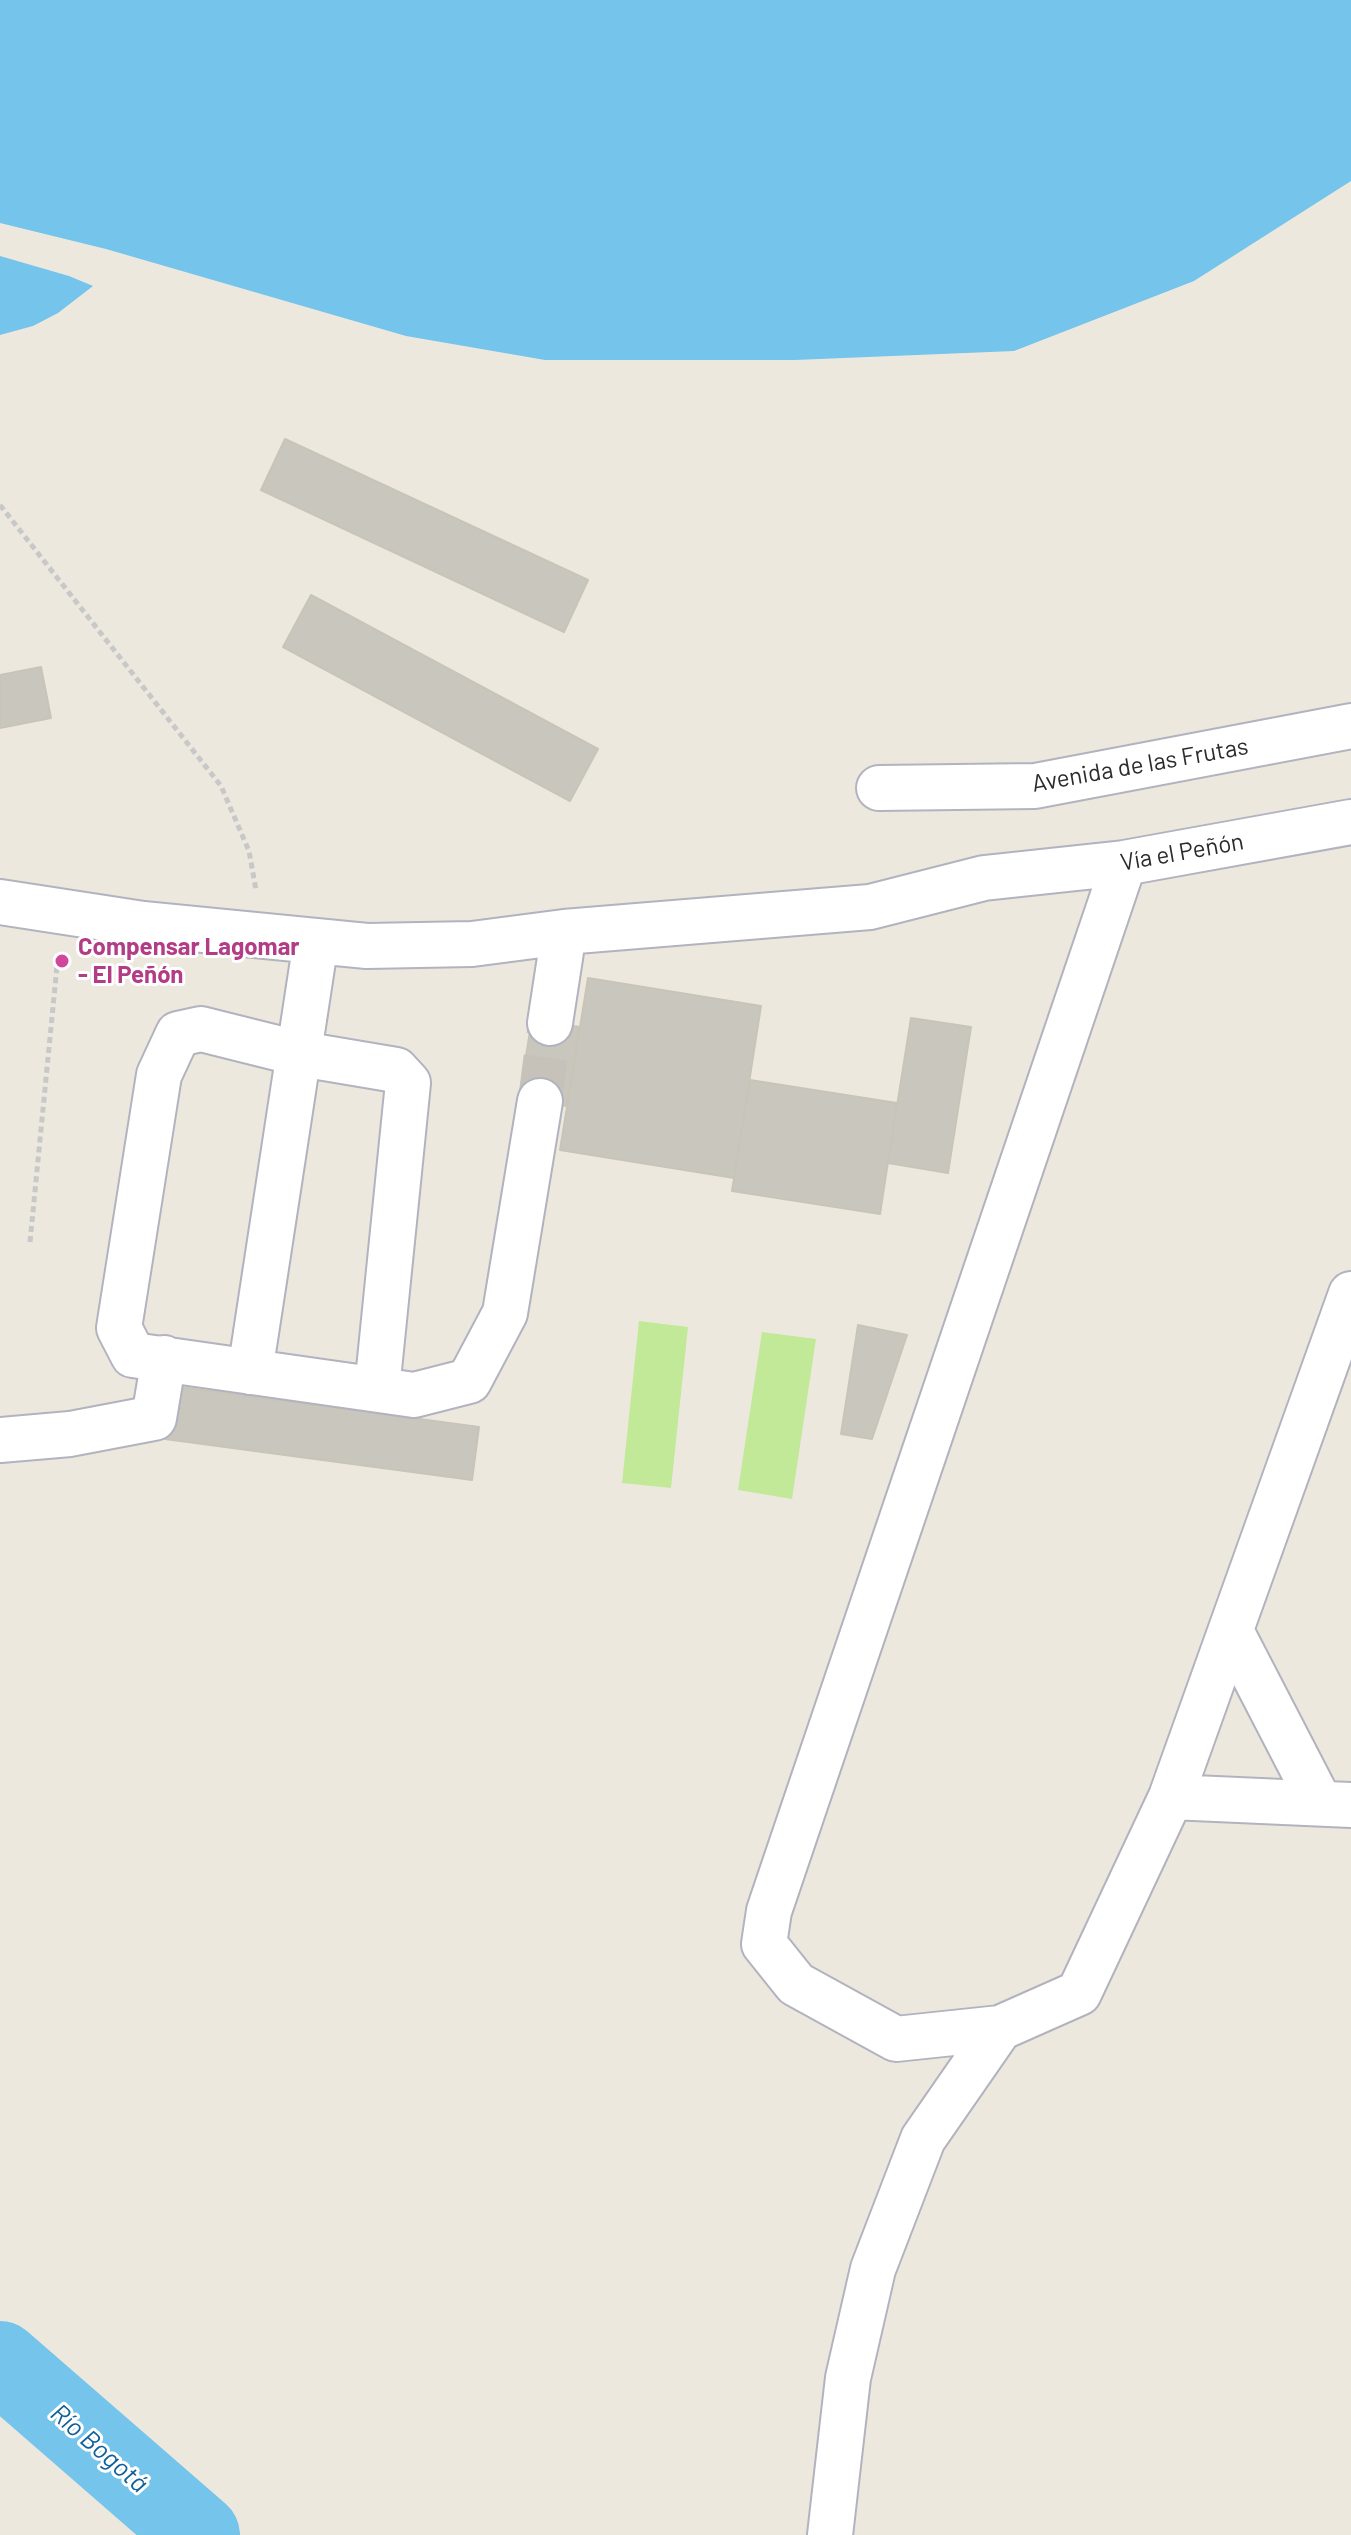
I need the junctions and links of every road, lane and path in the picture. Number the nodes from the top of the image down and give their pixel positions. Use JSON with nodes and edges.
{"nodes":[{"id":1,"x":0,"y":505,"type":"edge"},
{"id":2,"x":1351,"y":726,"type":"edge"},
{"id":3,"x":879,"y":788,"type":"dead end"},
{"id":4,"x":1351,"y":822,"type":"edge"},
{"id":5,"x":1124,"y":863,"type":"junction"},
{"id":6,"x":0,"y":902,"type":"edge"},
{"id":7,"x":63,"y":910,"type":"junction"},
{"id":8,"x":564,"y":932,"type":"junction"},
{"id":9,"x":254,"y":935,"type":"junction"},
{"id":10,"x":316,"y":941,"type":"junction"},
{"id":11,"x":550,"y":1023,"type":"tunnel mouth"},
{"id":12,"x":301,"y":1054,"type":"junction"},
{"id":13,"x":540,"y":1101,"type":"tunnel mouth"},
{"id":14,"x":30,"y":1242,"type":"dead end"},
{"id":15,"x":1351,"y":1294,"type":"edge"},
{"id":16,"x":164,"y":1358,"type":"junction"},
{"id":17,"x":250,"y":1372,"type":"junction"},
{"id":18,"x":377,"y":1389,"type":"junction"},
{"id":19,"x":0,"y":1440,"type":"edge"},
{"id":20,"x":1232,"y":1633,"type":"junction"},
{"id":21,"x":1171,"y":1797,"type":"junction"},
{"id":22,"x":1335,"y":1804,"type":"edge"},
{"id":23,"x":1000,"y":2028,"type":"junction"},
{"id":24,"x":830,"y":2535,"type":"edge"}],
"edges":[{"from":1,"to":9,"type":"path"},
{"from":2,"to":3,"type":"street","name":"Avenida de las Frutas"},
{"from":4,"to":5,"type":"street","name":"Vía el Peñón"},
{"from":5,"to":8,"type":"street","name":"Vía el Peñón"},
{"from":5,"to":23,"type":"street"},
{"from":6,"to":7,"type":"street","name":"Vía el Peñón"},
{"from":7,"to":9,"type":"street","name":"Vía el Peñón"},
{"from":7,"to":14,"type":"path"},
{"from":8,"to":10,"type":"street","name":"Vía el Peñón"},
{"from":8,"to":11,"type":"street"},
{"from":9,"to":10,"type":"street","name":"Vía el Peñón"},
{"from":10,"to":12,"type":"street"},
{"from":12,"to":16,"type":"street"},
{"from":12,"to":17,"type":"street"},
{"from":12,"to":18,"type":"street"},
{"from":13,"to":18,"type":"street"},
{"from":15,"to":20,"type":"street"},
{"from":16,"to":17,"type":"street"},
{"from":16,"to":19,"type":"street"},
{"from":17,"to":18,"type":"street"},
{"from":20,"to":21,"type":"street"},
{"from":20,"to":22,"type":"street"},
{"from":21,"to":22,"type":"street"},
{"from":21,"to":23,"type":"street"},
{"from":23,"to":24,"type":"street"}]}
